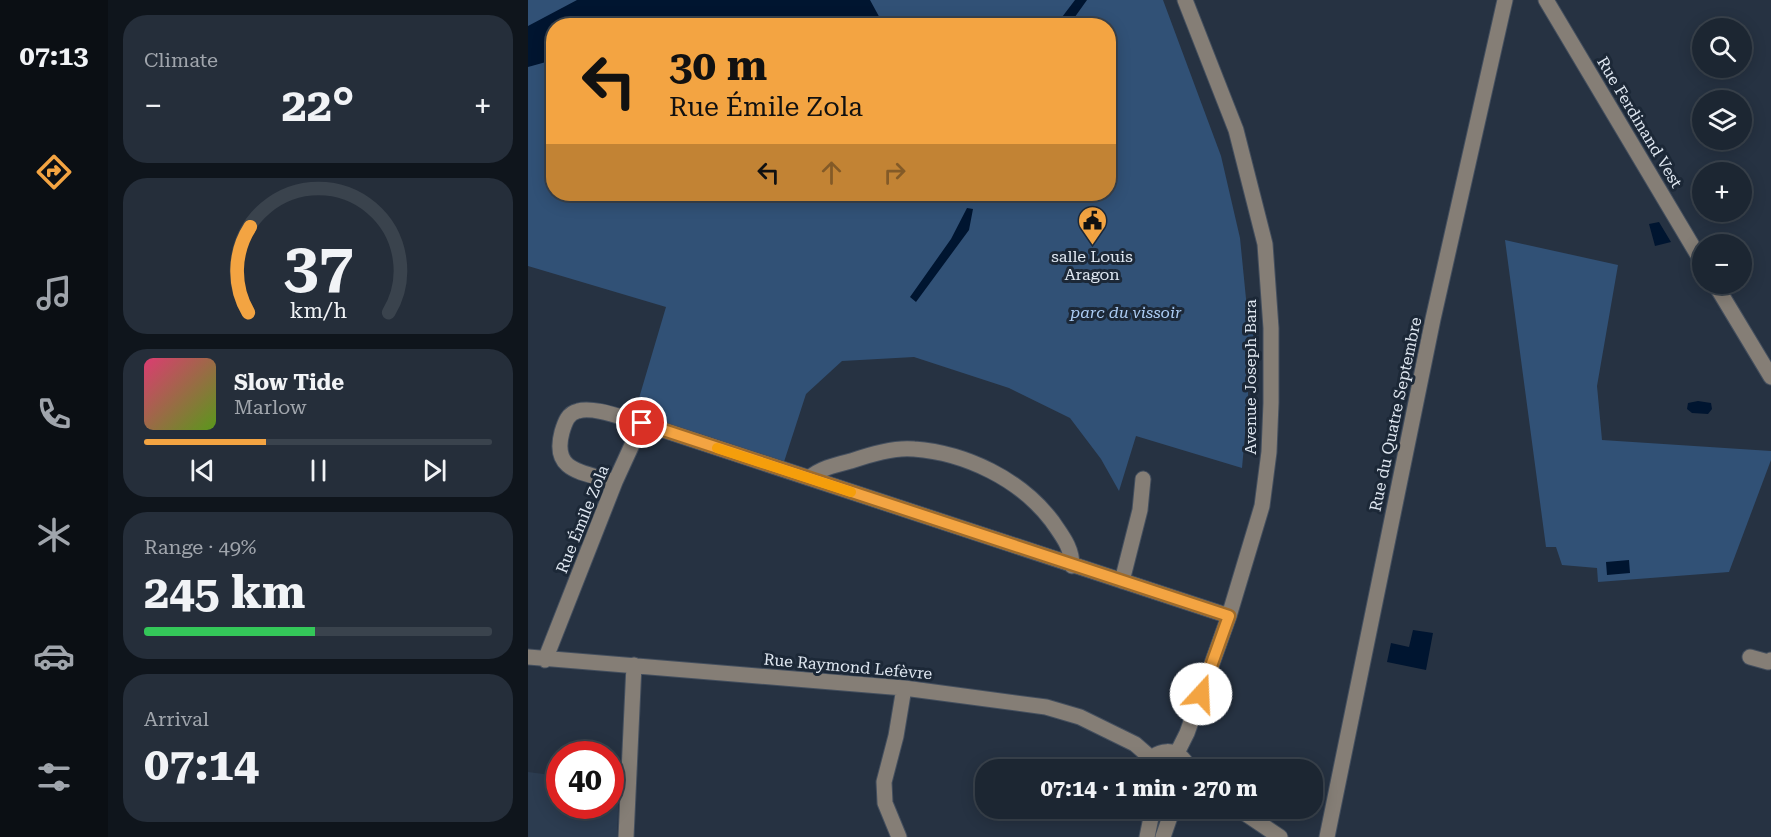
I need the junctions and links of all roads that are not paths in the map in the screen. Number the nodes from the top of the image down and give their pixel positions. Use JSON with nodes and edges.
{"nodes":[{"id":1,"x":1185,"y":0,"type":"edge"},
{"id":2,"x":1505,"y":0,"type":"edge"},
{"id":3,"x":1546,"y":0,"type":"edge"},
{"id":4,"x":1692,"y":245,"type":"edge"},
{"id":5,"x":1721,"y":294,"type":"edge"},
{"id":6,"x":1771,"y":376,"type":"edge"},
{"id":7,"x":642,"y":423,"type":"junction"},
{"id":8,"x":809,"y":478,"type":"junction"},
{"id":9,"x":1143,"y":480,"type":"dead end"},
{"id":10,"x":615,"y":482,"type":"junction"},
{"id":11,"x":1072,"y":566,"type":"junction"},
{"id":12,"x":1122,"y":581,"type":"junction"},
{"id":13,"x":1229,"y":616,"type":"junction"},
{"id":14,"x":528,"y":657,"type":"edge"},
{"id":15,"x":1750,"y":657,"type":"dead end"},
{"id":16,"x":545,"y":660,"type":"junction"},
{"id":17,"x":1771,"y":660,"type":"edge"},
{"id":18,"x":634,"y":665,"type":"junction"},
{"id":19,"x":904,"y":688,"type":"junction"},
{"id":20,"x":1177,"y":753,"type":"junction"},
{"id":21,"x":1145,"y":759,"type":"edge"},
{"id":22,"x":1154,"y":759,"type":"edge"},
{"id":23,"x":1183,"y":759,"type":"edge"},
{"id":24,"x":1151,"y":819,"type":"edge"},
{"id":25,"x":1169,"y":819,"type":"edge"},
{"id":26,"x":1254,"y":819,"type":"edge"},
{"id":27,"x":626,"y":837,"type":"edge"},
{"id":28,"x":899,"y":837,"type":"edge"},
{"id":29,"x":1147,"y":837,"type":"edge"},
{"id":30,"x":1163,"y":837,"type":"edge"},
{"id":31,"x":1281,"y":837,"type":"edge"},
{"id":32,"x":1327,"y":837,"type":"edge"}],
"edges":[{"from":1,"to":13,"type":"street","name":"Avenue Joseph Bara"},
{"from":2,"to":32,"type":"street","name":"Rue du Quatre Septembre"},
{"from":3,"to":4,"type":"street","name":"Rue Ferdinand Vest"},
{"from":5,"to":6,"type":"street"},
{"from":7,"to":8,"type":"street"},
{"from":7,"to":10,"type":"street","name":"Rue Émile Zola"},
{"from":7,"to":10,"type":"street"},
{"from":8,"to":11,"type":"street"},
{"from":8,"to":11,"type":"street"},
{"from":9,"to":12,"type":"street"},
{"from":10,"to":16,"type":"street","name":"Rue Émile Zola"},
{"from":11,"to":12,"type":"street"},
{"from":12,"to":13,"type":"street"},
{"from":13,"to":20,"type":"street","name":"Avenue Joseph Bara"},
{"from":14,"to":16,"type":"street","name":"Rue Raymond Lefèvre"},
{"from":15,"to":17,"type":"street"},
{"from":16,"to":18,"type":"street","name":"Rue Raymond Lefèvre"},
{"from":18,"to":19,"type":"street","name":"Rue Raymond Lefèvre"},
{"from":18,"to":27,"type":"street"},
{"from":19,"to":21,"type":"street","name":"Rue Raymond Lefèvre"},
{"from":19,"to":28,"type":"street"},
{"from":20,"to":22,"type":"street"},
{"from":20,"to":23,"type":"street"},
{"from":24,"to":29,"type":"street"},
{"from":25,"to":30,"type":"street"},
{"from":26,"to":31,"type":"street"}]}
